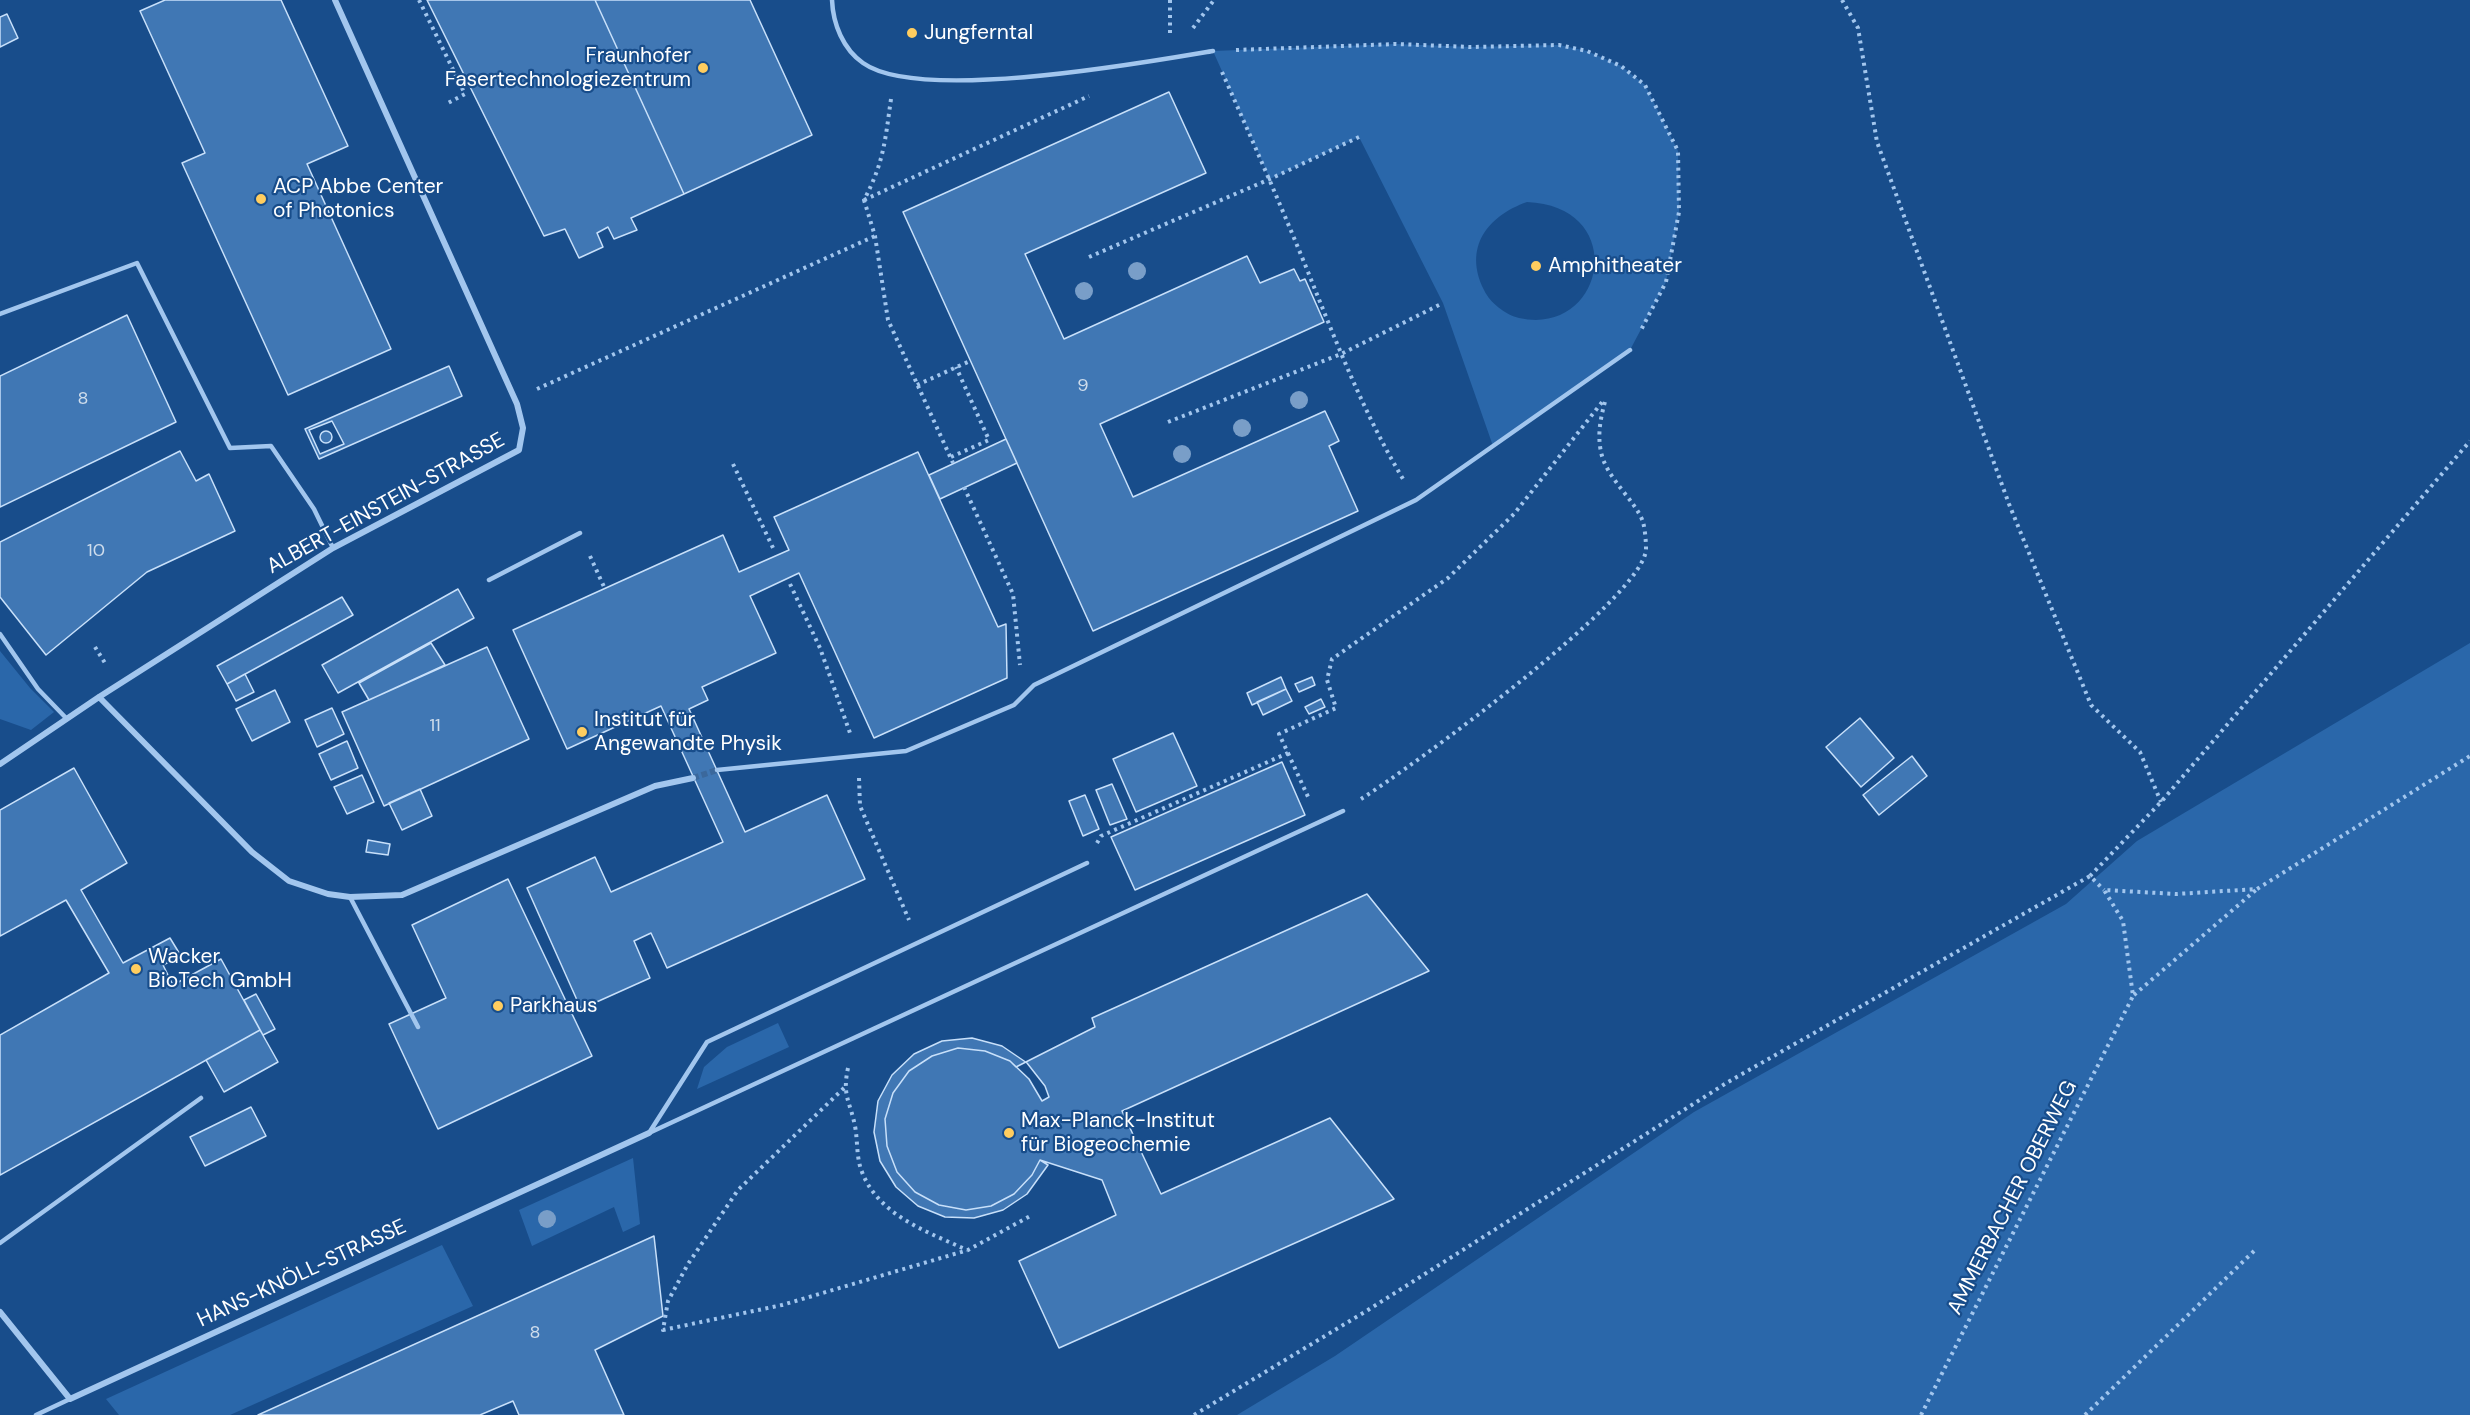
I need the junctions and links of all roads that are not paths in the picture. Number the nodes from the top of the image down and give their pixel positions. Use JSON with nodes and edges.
{"nodes":[{"id":1,"x":335,"y":0,"type":"edge"},
{"id":2,"x":832,"y":0,"type":"edge"},
{"id":3,"x":1213,"y":51,"type":"road end"},
{"id":4,"x":0,"y":314,"type":"edge"},
{"id":5,"x":1630,"y":350,"type":"road end"},
{"id":6,"x":580,"y":533,"type":"road end"},
{"id":7,"x":333,"y":548,"type":"junction"},
{"id":8,"x":489,"y":580,"type":"dead end"},
{"id":9,"x":0,"y":634,"type":"edge"},
{"id":10,"x":99,"y":697,"type":"junction"},
{"id":11,"x":67,"y":719,"type":"junction"},
{"id":12,"x":0,"y":764,"type":"edge"},
{"id":13,"x":717,"y":771,"type":"tunnel mouth"},
{"id":14,"x":693,"y":778,"type":"tunnel mouth"},
{"id":15,"x":1343,"y":811,"type":"road end"},
{"id":16,"x":1088,"y":863,"type":"road end"},
{"id":17,"x":350,"y":897,"type":"junction"},
{"id":18,"x":418,"y":1027,"type":"dead end"},
{"id":19,"x":201,"y":1098,"type":"dead end"},
{"id":20,"x":649,"y":1133,"type":"junction"},
{"id":21,"x":0,"y":1243,"type":"edge"},
{"id":22,"x":0,"y":1312,"type":"edge"},
{"id":23,"x":70,"y":1399,"type":"junction"},
{"id":24,"x":36,"y":1415,"type":"edge"}],
"edges":[{"from":1,"to":7,"type":"street","name":"ALBERT-EINSTEIN-STRASSE"},
{"from":2,"to":3,"type":"lane"},
{"from":4,"to":7,"type":"lane"},
{"from":5,"to":13,"type":"lane"},
{"from":6,"to":8,"type":"lane"},
{"from":7,"to":10,"type":"street","name":"ALBERT-EINSTEIN-STRASSE"},
{"from":9,"to":11,"type":"lane"},
{"from":10,"to":11,"type":"street","name":"ALBERT-EINSTEIN-STRASSE"},
{"from":10,"to":17,"type":"street"},
{"from":11,"to":12,"type":"street","name":"ALBERT-EINSTEIN-STRASSE"},
{"from":14,"to":17,"type":"street"},
{"from":15,"to":20,"type":"lane"},
{"from":16,"to":20,"type":"lane"},
{"from":17,"to":18,"type":"lane"},
{"from":19,"to":21,"type":"lane"},
{"from":20,"to":23,"type":"street","name":"HANS-KNÖLL-STRASSE"},
{"from":22,"to":23,"type":"street"},
{"from":23,"to":24,"type":"lane"}]}
